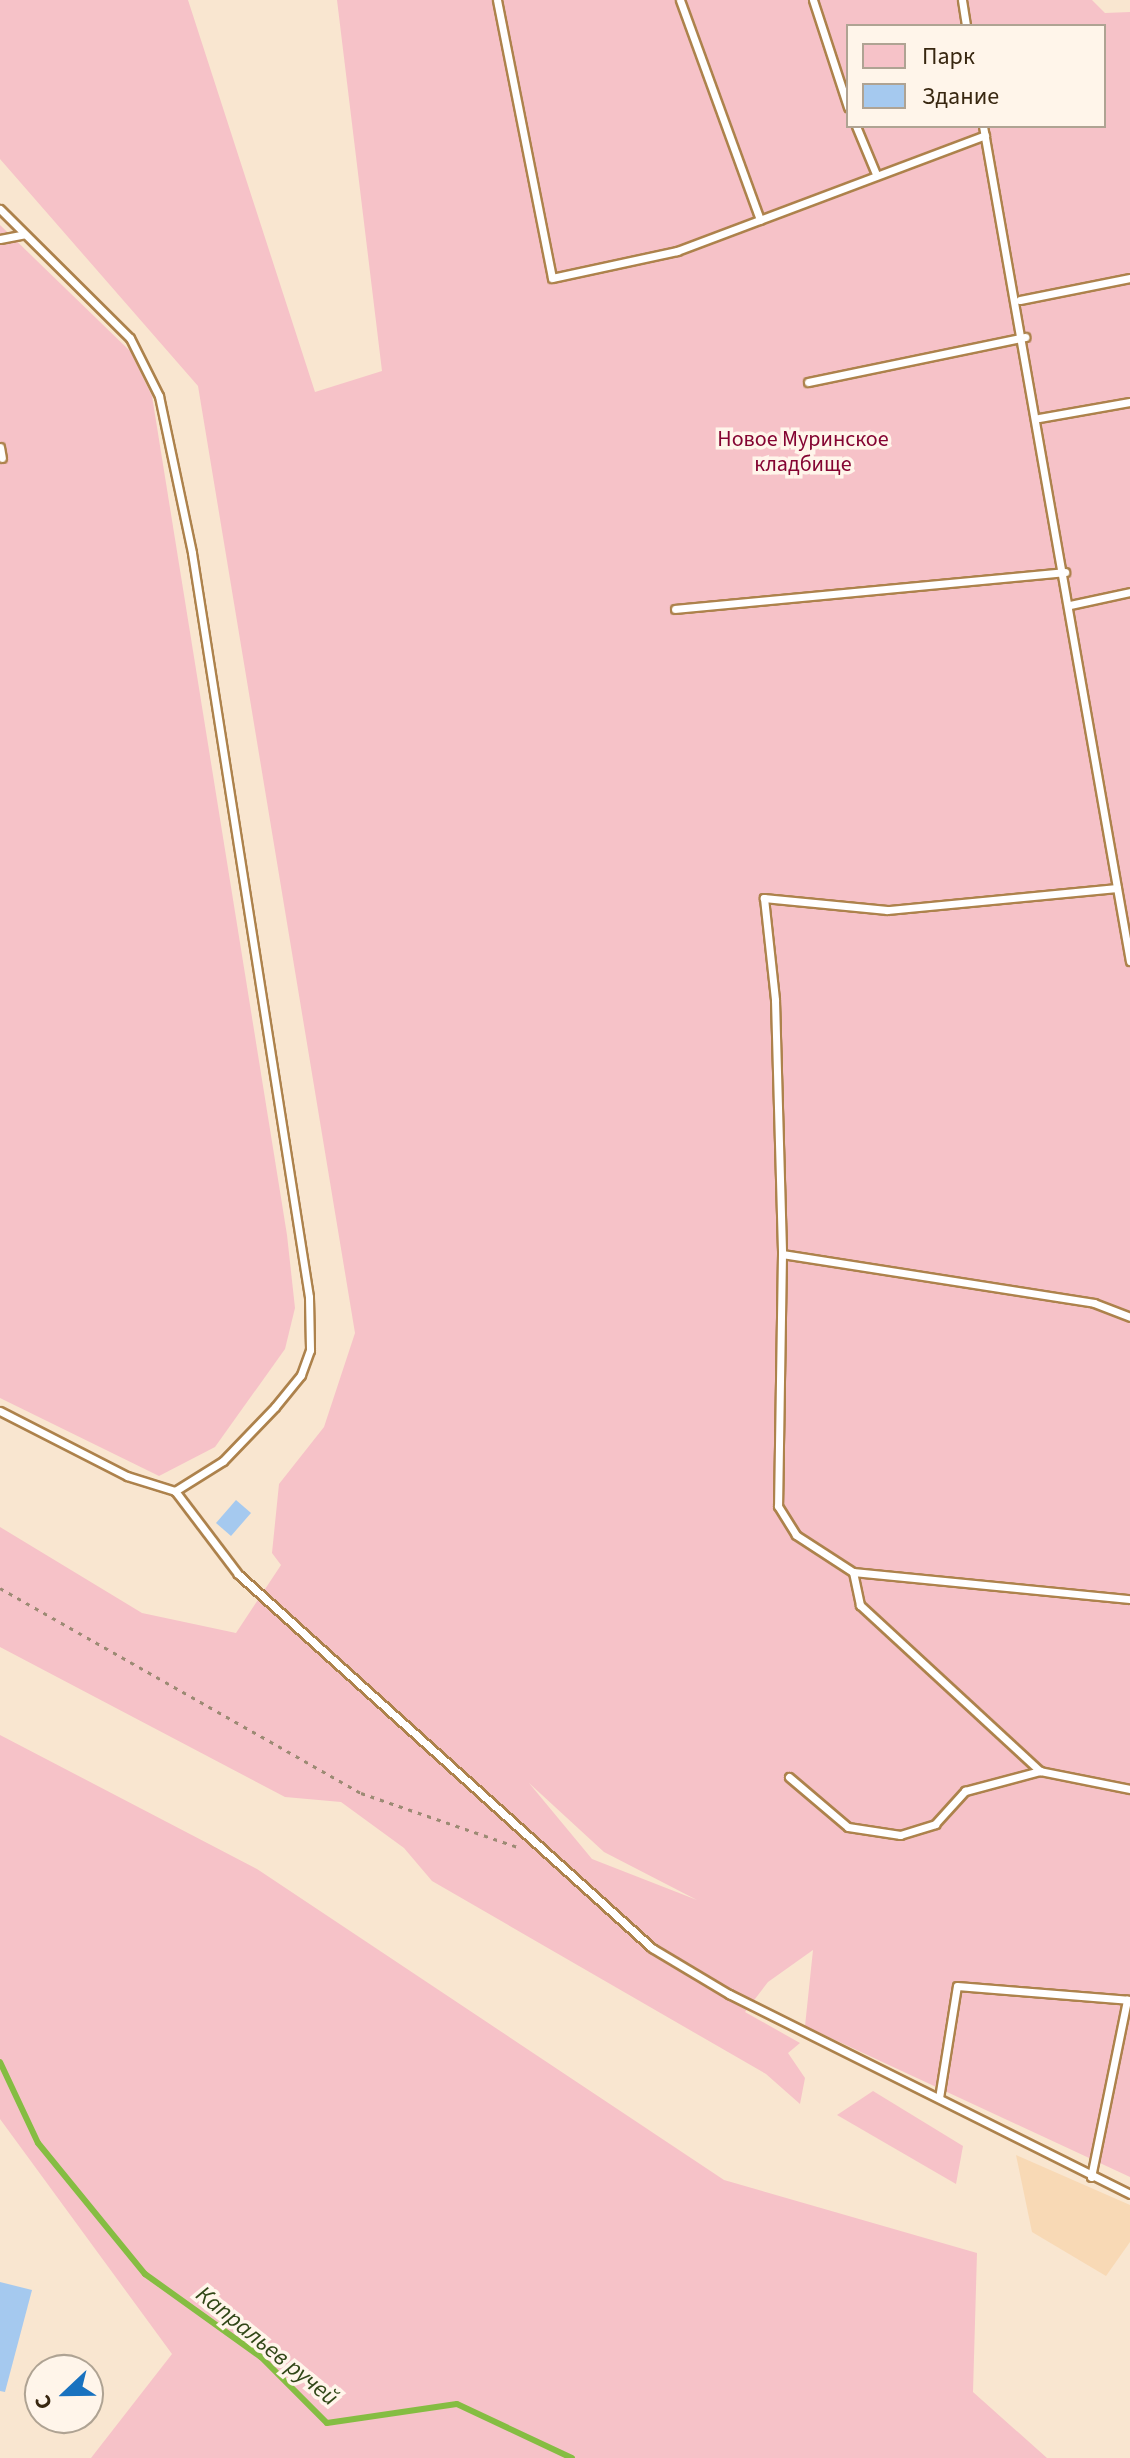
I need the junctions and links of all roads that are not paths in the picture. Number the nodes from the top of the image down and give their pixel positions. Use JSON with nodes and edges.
{"nodes":[{"id":1,"x":497,"y":0,"type":"edge"},
{"id":2,"x":680,"y":0,"type":"edge"},
{"id":3,"x":813,"y":0,"type":"edge"},
{"id":4,"x":962,"y":0,"type":"edge"},
{"id":5,"x":966,"y":24,"type":"edge"},
{"id":6,"x":846,"y":101,"type":"edge"},
{"id":7,"x":857,"y":128,"type":"edge"},
{"id":8,"x":984,"y":130,"type":"edge"},
{"id":9,"x":876,"y":174,"type":"junction"},
{"id":10,"x":0,"y":209,"type":"edge"},
{"id":11,"x":760,"y":220,"type":"junction"},
{"id":12,"x":25,"y":234,"type":"junction"},
{"id":13,"x":0,"y":239,"type":"edge"},
{"id":14,"x":1130,"y":278,"type":"edge"},
{"id":15,"x":1020,"y":300,"type":"junction"},
{"id":16,"x":1025,"y":337,"type":"junction"},
{"id":17,"x":808,"y":382,"type":"dead end"},
{"id":18,"x":1130,"y":402,"type":"edge"},
{"id":19,"x":1039,"y":418,"type":"junction"},
{"id":20,"x":0,"y":447,"type":"edge"},
{"id":21,"x":2,"y":458,"type":"dead end"},
{"id":22,"x":1065,"y":572,"type":"junction"},
{"id":23,"x":1130,"y":592,"type":"edge"},
{"id":24,"x":1070,"y":605,"type":"junction"},
{"id":25,"x":675,"y":609,"type":"dead end"},
{"id":26,"x":1117,"y":888,"type":"junction"},
{"id":27,"x":1130,"y":961,"type":"edge"},
{"id":28,"x":782,"y":1254,"type":"junction"},
{"id":29,"x":1130,"y":1317,"type":"edge"},
{"id":30,"x":0,"y":1411,"type":"edge"},
{"id":31,"x":175,"y":1491,"type":"junction"},
{"id":32,"x":853,"y":1572,"type":"junction"},
{"id":33,"x":1130,"y":1599,"type":"edge"},
{"id":34,"x":1040,"y":1771,"type":"junction"},
{"id":35,"x":789,"y":1777,"type":"dead end"},
{"id":36,"x":1130,"y":1789,"type":"edge"},
{"id":37,"x":1128,"y":2000,"type":"edge"},
{"id":38,"x":939,"y":2098,"type":"junction"},
{"id":39,"x":1091,"y":2177,"type":"junction"},
{"id":40,"x":1130,"y":2194,"type":"edge"}],
"edges":[{"from":1,"to":11,"type":"lane"},
{"from":2,"to":11,"type":"lane"},
{"from":3,"to":6,"type":"lane"},
{"from":4,"to":5,"type":"lane"},
{"from":7,"to":9,"type":"lane"},
{"from":8,"to":9,"type":"lane"},
{"from":8,"to":15,"type":"lane"},
{"from":9,"to":11,"type":"lane"},
{"from":10,"to":12,"type":"lane"},
{"from":12,"to":13,"type":"lane"},
{"from":12,"to":31,"type":"lane"},
{"from":14,"to":15,"type":"lane"},
{"from":15,"to":16,"type":"lane"},
{"from":16,"to":17,"type":"lane"},
{"from":16,"to":19,"type":"lane"},
{"from":18,"to":19,"type":"lane"},
{"from":19,"to":22,"type":"lane"},
{"from":20,"to":21,"type":"lane"},
{"from":22,"to":24,"type":"lane"},
{"from":22,"to":25,"type":"lane"},
{"from":23,"to":24,"type":"lane"},
{"from":24,"to":26,"type":"lane"},
{"from":26,"to":27,"type":"lane"},
{"from":26,"to":28,"type":"lane"},
{"from":28,"to":29,"type":"lane"},
{"from":28,"to":32,"type":"lane"},
{"from":30,"to":31,"type":"lane"},
{"from":31,"to":38,"type":"lane"},
{"from":32,"to":33,"type":"lane"},
{"from":32,"to":34,"type":"lane"},
{"from":34,"to":35,"type":"lane"},
{"from":34,"to":36,"type":"lane"},
{"from":37,"to":38,"type":"lane"},
{"from":37,"to":39,"type":"lane"},
{"from":38,"to":39,"type":"lane"},
{"from":39,"to":40,"type":"lane"}]}
